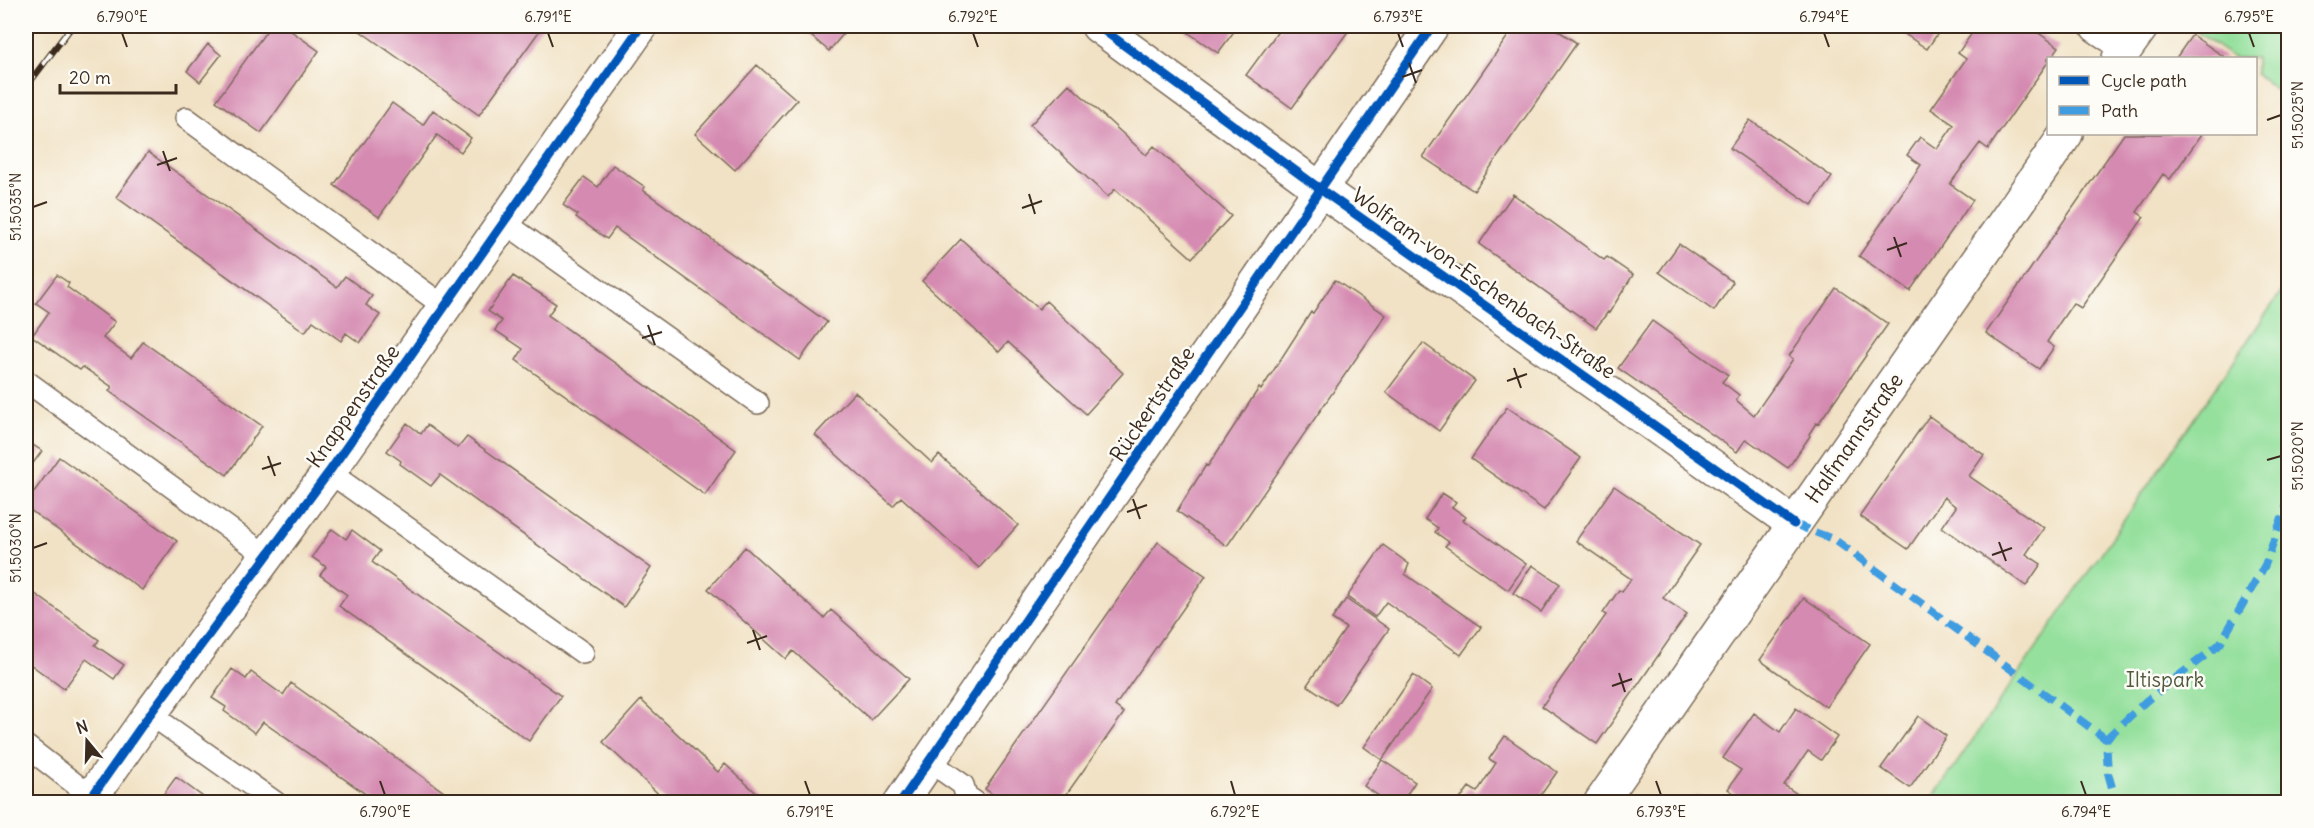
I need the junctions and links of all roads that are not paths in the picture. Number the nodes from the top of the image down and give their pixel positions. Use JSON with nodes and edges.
{"nodes":[{"id":1,"x":641,"y":26,"type":"edge"},
{"id":2,"x":1098,"y":26,"type":"edge"},
{"id":3,"x":1432,"y":26,"type":"edge"},
{"id":4,"x":2097,"y":26,"type":"edge"},
{"id":5,"x":2129,"y":43,"type":"edge"},
{"id":6,"x":186,"y":118,"type":"dead end"},
{"id":7,"x":2065,"y":135,"type":"edge"},
{"id":8,"x":1320,"y":189,"type":"junction"},
{"id":9,"x":504,"y":222,"type":"junction"},
{"id":10,"x":445,"y":307,"type":"junction"},
{"id":11,"x":26,"y":381,"type":"edge"},
{"id":12,"x":758,"y":403,"type":"dead end"},
{"id":13,"x":329,"y":472,"type":"junction"},
{"id":14,"x":1794,"y":524,"type":"junction"},
{"id":15,"x":267,"y":556,"type":"junction"},
{"id":16,"x":583,"y":653,"type":"dead end"},
{"id":17,"x":150,"y":714,"type":"junction"},
{"id":18,"x":26,"y":746,"type":"edge"},
{"id":19,"x":929,"y":761,"type":"junction"},
{"id":20,"x":90,"y":800,"type":"edge"},
{"id":21,"x":275,"y":802,"type":"edge"},
{"id":22,"x":901,"y":802,"type":"edge"},
{"id":23,"x":975,"y":802,"type":"edge"},
{"id":24,"x":1601,"y":802,"type":"edge"}],
"edges":[{"from":1,"to":9,"type":"street","name":"Knappenstraße"},
{"from":2,"to":8,"type":"street","name":"Wolfram-von-Eschenbach-Straße"},
{"from":3,"to":8,"type":"street","name":"Rückertstraße"},
{"from":4,"to":5,"type":"street"},
{"from":6,"to":10,"type":"lane"},
{"from":7,"to":14,"type":"street","name":"Halfmannstraße"},
{"from":8,"to":14,"type":"street","name":"Wolfram-von-Eschenbach-Straße"},
{"from":8,"to":19,"type":"street","name":"Rückertstraße"},
{"from":9,"to":10,"type":"street","name":"Knappenstraße"},
{"from":9,"to":12,"type":"lane"},
{"from":10,"to":13,"type":"street","name":"Knappenstraße"},
{"from":11,"to":15,"type":"lane"},
{"from":13,"to":15,"type":"street","name":"Knappenstraße"},
{"from":13,"to":16,"type":"lane"},
{"from":14,"to":24,"type":"street","name":"Halfmannstraße"},
{"from":15,"to":17,"type":"street","name":"Knappenstraße"},
{"from":17,"to":20,"type":"street","name":"Knappenstraße"},
{"from":17,"to":21,"type":"lane"},
{"from":18,"to":20,"type":"lane"},
{"from":19,"to":22,"type":"street","name":"Rückertstraße"},
{"from":19,"to":23,"type":"lane"}]}
